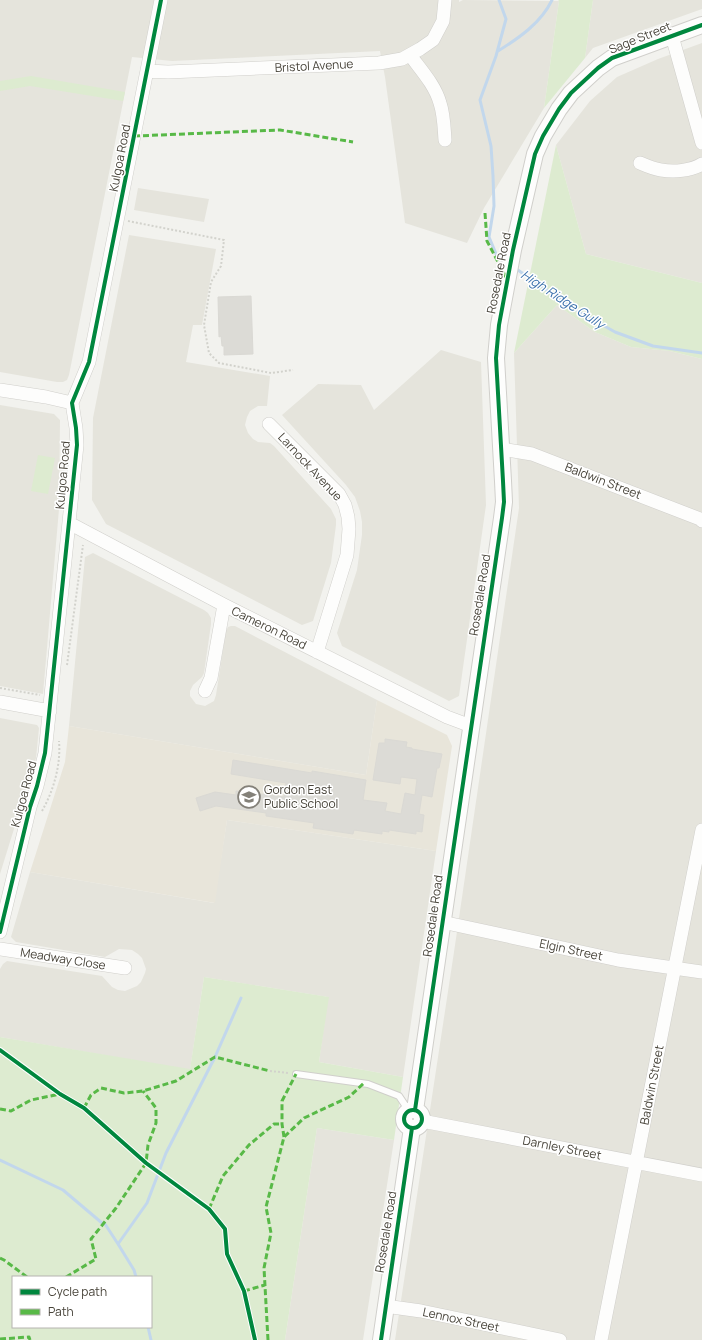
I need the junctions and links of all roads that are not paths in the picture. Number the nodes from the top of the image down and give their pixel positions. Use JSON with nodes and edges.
{"nodes":[{"id":1,"x":161,"y":0,"type":"edge"},
{"id":2,"x":445,"y":0,"type":"edge"},
{"id":3,"x":702,"y":24,"type":"edge"},
{"id":4,"x":672,"y":36,"type":"junction"},
{"id":5,"x":410,"y":55,"type":"junction"},
{"id":6,"x":148,"y":71,"type":"junction"},
{"id":7,"x":571,"y":93,"type":"joint"},
{"id":8,"x":445,"y":140,"type":"dead end"},
{"id":9,"x":702,"y":144,"type":"edge"},
{"id":10,"x":640,"y":163,"type":"dead end"},
{"id":11,"x":702,"y":164,"type":"edge"},
{"id":12,"x":0,"y":390,"type":"edge"},
{"id":13,"x":72,"y":403,"type":"junction"},
{"id":14,"x":269,"y":424,"type":"dead end"},
{"id":15,"x":501,"y":449,"type":"junction"},
{"id":16,"x":702,"y":521,"type":"edge"},
{"id":17,"x":69,"y":522,"type":"junction"},
{"id":18,"x":224,"y":605,"type":"junction"},
{"id":19,"x":317,"y":652,"type":"junction"},
{"id":20,"x":205,"y":691,"type":"dead end"},
{"id":21,"x":0,"y":702,"type":"edge"},
{"id":22,"x":50,"y":711,"type":"junction"},
{"id":23,"x":471,"y":726,"type":"junction"},
{"id":24,"x":702,"y":830,"type":"edge"},
{"id":25,"x":2,"y":918,"type":"edge"},
{"id":26,"x":442,"y":922,"type":"junction"},
{"id":27,"x":0,"y":932,"type":"edge"},
{"id":28,"x":0,"y":949,"type":"edge"},
{"id":29,"x":125,"y":968,"type":"dead end"},
{"id":30,"x":675,"y":968,"type":"junction"},
{"id":31,"x":702,"y":972,"type":"edge"},
{"id":32,"x":296,"y":1074,"type":"road end"},
{"id":33,"x":415,"y":1117,"type":"junction"},
{"id":34,"x":637,"y":1162,"type":"junction"},
{"id":35,"x":702,"y":1176,"type":"edge"},
{"id":36,"x":385,"y":1306,"type":"junction"},
{"id":37,"x":381,"y":1340,"type":"edge"},
{"id":38,"x":560,"y":1340,"type":"edge"},
{"id":39,"x":601,"y":1340,"type":"edge"}],
"edges":[{"from":1,"to":6,"type":"street","name":"Kulgoa Road"},
{"from":2,"to":5,"type":"street","name":"Bristol Avenue"},
{"from":3,"to":4,"type":"street","name":"Sage Street"},
{"from":4,"to":7,"type":"street","name":"Sage Street"},
{"from":4,"to":9,"type":"street"},
{"from":5,"to":6,"type":"street","name":"Bristol Avenue"},
{"from":5,"to":8,"type":"street"},
{"from":6,"to":13,"type":"street","name":"Kulgoa Road"},
{"from":7,"to":15,"type":"street","name":"Rosedale Road"},
{"from":10,"to":11,"type":"street"},
{"from":12,"to":13,"type":"street"},
{"from":13,"to":17,"type":"street","name":"Kulgoa Road"},
{"from":14,"to":19,"type":"street","name":"Larnock Avenue"},
{"from":15,"to":16,"type":"street","name":"Baldwin Street"},
{"from":15,"to":23,"type":"street","name":"Rosedale Road"},
{"from":17,"to":18,"type":"street","name":"Cameron Road"},
{"from":17,"to":22,"type":"street","name":"Kulgoa Road"},
{"from":18,"to":19,"type":"street","name":"Cameron Road"},
{"from":18,"to":20,"type":"street"},
{"from":19,"to":23,"type":"street","name":"Cameron Road"},
{"from":21,"to":22,"type":"street"},
{"from":22,"to":25,"type":"street","name":"Kulgoa Road"},
{"from":23,"to":26,"type":"street","name":"Rosedale Road"},
{"from":24,"to":30,"type":"street","name":"Baldwin Street"},
{"from":25,"to":27,"type":"street","name":"Kulgoa Road"},
{"from":26,"to":30,"type":"street","name":"Elgin Street"},
{"from":26,"to":33,"type":"street","name":"Rosedale Road"},
{"from":28,"to":29,"type":"street","name":"Meadway Close"},
{"from":30,"to":31,"type":"street","name":"Elgin Street"},
{"from":30,"to":34,"type":"street","name":"Baldwin Street"},
{"from":32,"to":33,"type":"lane"},
{"from":33,"to":34,"type":"street","name":"Darnley Street"},
{"from":33,"to":36,"type":"street","name":"Rosedale Road"},
{"from":34,"to":35,"type":"street","name":"Darnley Street"},
{"from":34,"to":39,"type":"street","name":"Baldwin Street"},
{"from":36,"to":37,"type":"street","name":"Rosedale Road"},
{"from":36,"to":38,"type":"street","name":"Lennox Street"}]}
